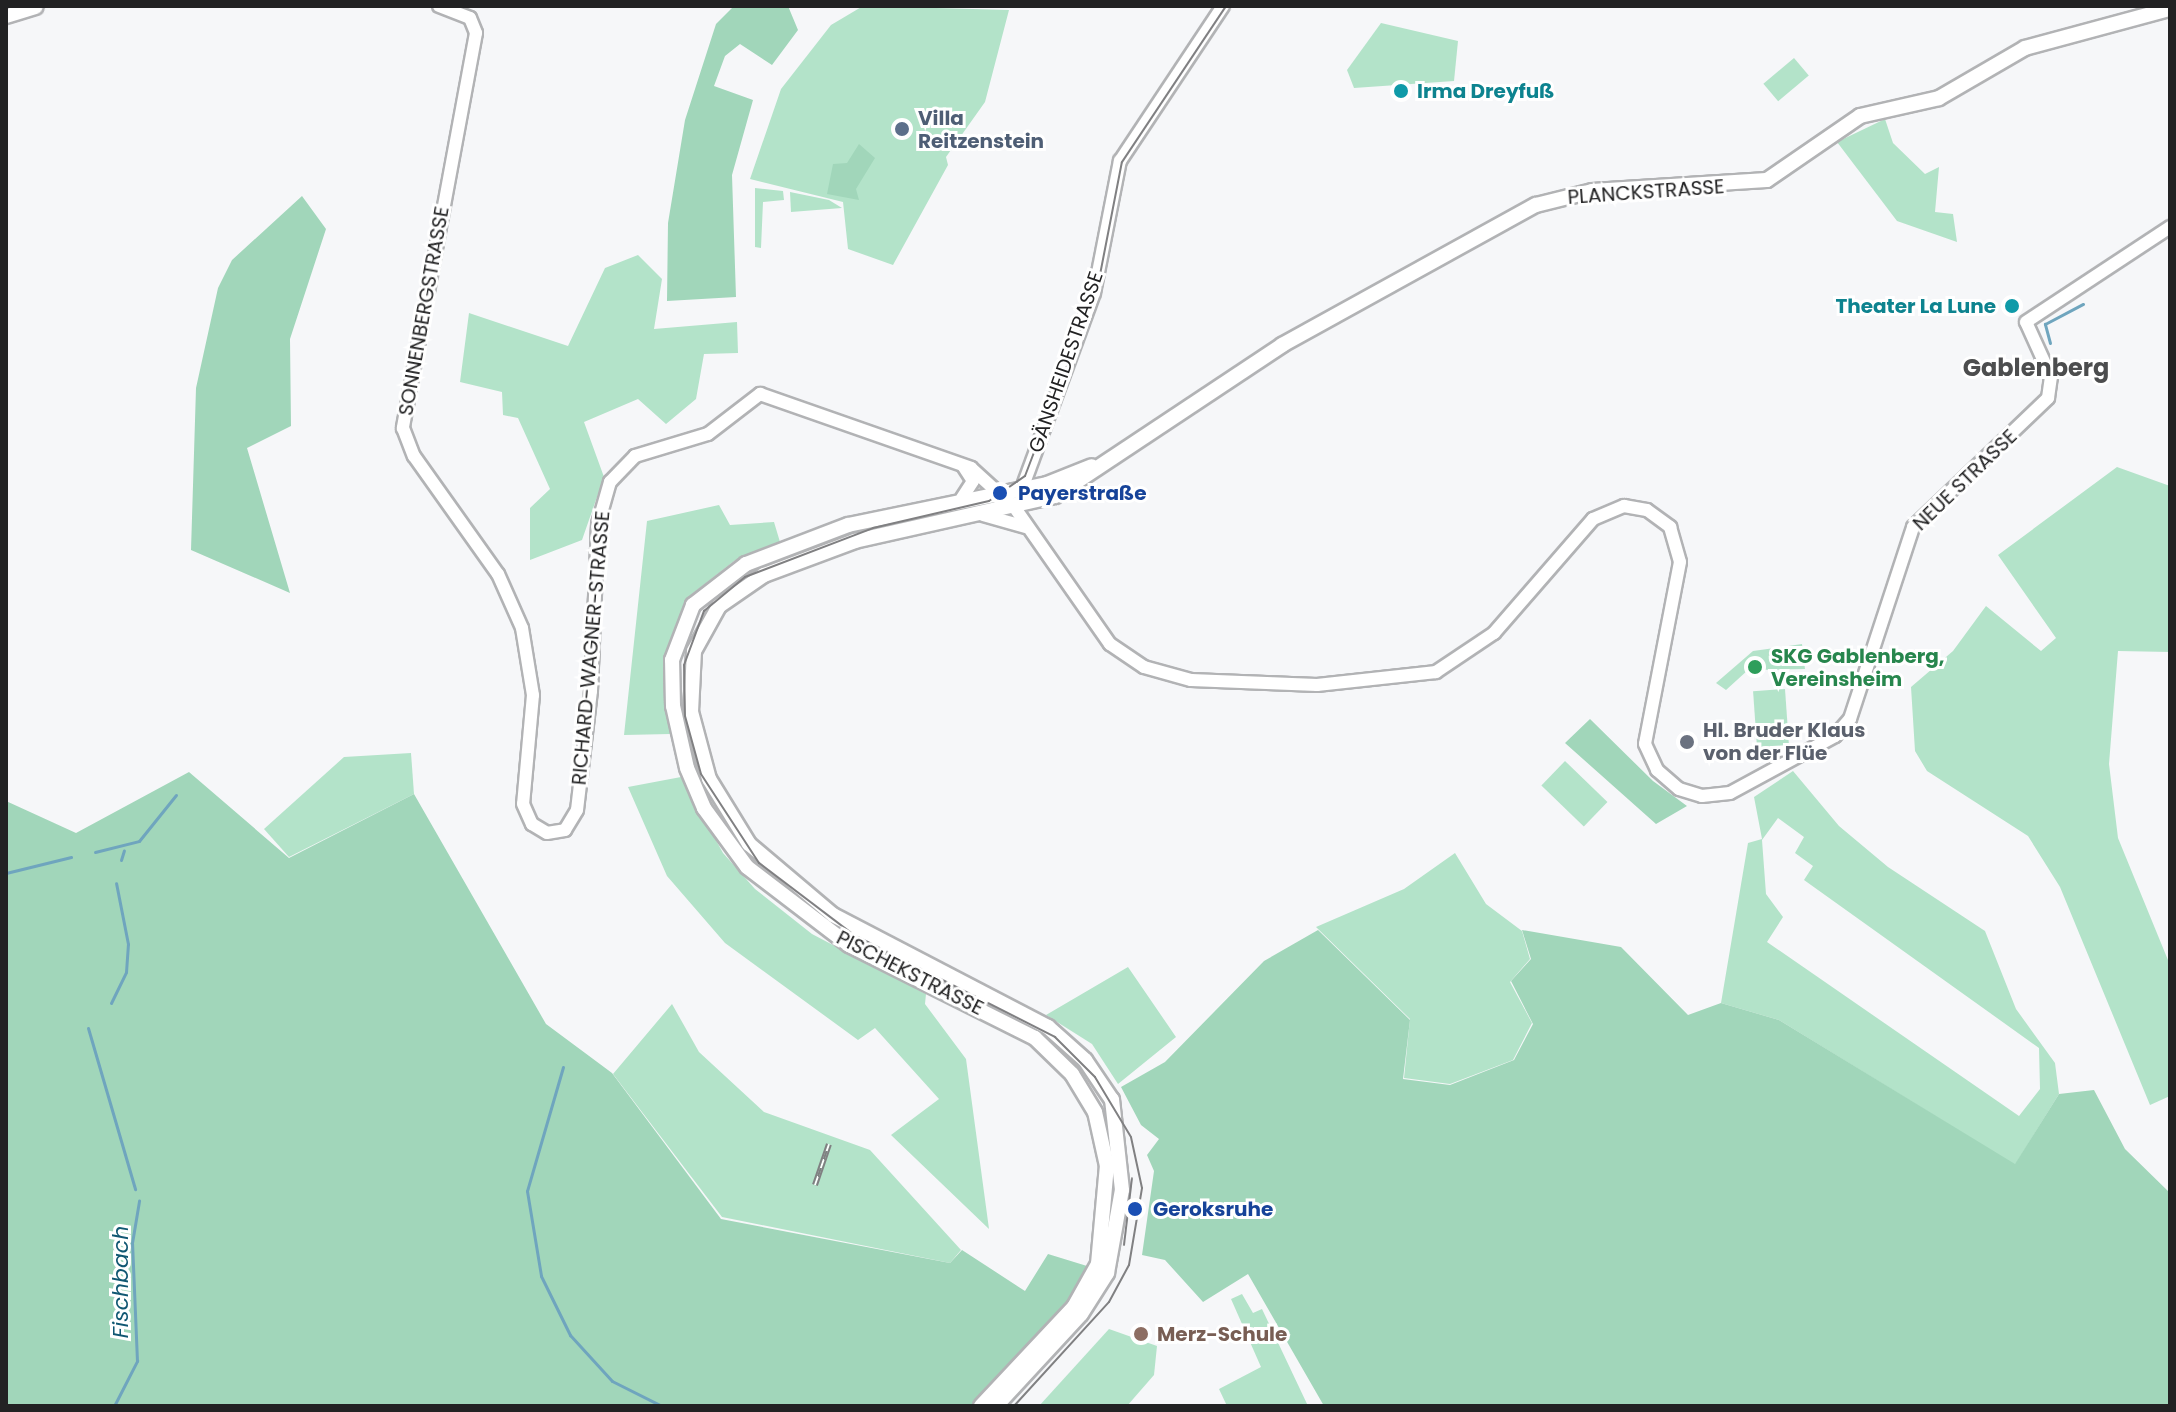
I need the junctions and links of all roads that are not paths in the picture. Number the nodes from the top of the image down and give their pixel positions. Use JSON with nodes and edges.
{"nodes":[{"id":1,"x":35,"y":6,"type":"edge"},
{"id":2,"x":439,"y":6,"type":"edge"},
{"id":3,"x":1223,"y":6,"type":"edge"},
{"id":4,"x":2170,"y":9,"type":"edge"},
{"id":5,"x":6,"y":15,"type":"edge"},
{"id":6,"x":2170,"y":227,"type":"edge"},
{"id":7,"x":1033,"y":458,"type":"junction"},
{"id":8,"x":955,"y":461,"type":"junction"},
{"id":9,"x":1104,"y":462,"type":"junction"},
{"id":10,"x":1022,"y":488,"type":"junction"},
{"id":11,"x":1001,"y":492,"type":"junction"},
{"id":12,"x":962,"y":498,"type":"junction"},
{"id":13,"x":1015,"y":508,"type":"junction"},
{"id":14,"x":980,"y":515,"type":"junction"},
{"id":15,"x":1027,"y":528,"type":"junction"},
{"id":16,"x":559,"y":834,"type":"joint"},
{"id":17,"x":981,"y":1406,"type":"edge"},
{"id":18,"x":996,"y":1406,"type":"edge"}],
"edges":[{"from":1,"to":5,"type":"main road"},
{"from":2,"to":16,"type":"street","name":"SONNENBERGSTRASSE"},
{"from":3,"to":7,"type":"street","name":"GÄNSHEIDESTRASSE"},
{"from":4,"to":9,"type":"main road","name":"PLANCKSTRASSE"},
{"from":6,"to":15,"type":"street","name":"NEUE STRASSE"},
{"from":7,"to":10,"type":"street","name":"GÄNSHEIDESTRASSE"},
{"from":7,"to":11,"type":"street"},
{"from":8,"to":11,"type":"street"},
{"from":8,"to":12,"type":"street"},
{"from":8,"to":16,"type":"street","name":"RICHARD-WAGNER-STRASSE"},
{"from":9,"to":10,"type":"main road","name":"PLANCKSTRASSE"},
{"from":9,"to":13,"type":"main road","name":"PLANCKSTRASSE"},
{"from":10,"to":11,"type":"main road","name":"PISCHEKSTRASSE"},
{"from":10,"to":13,"type":"street","name":"GÄNSHEIDESTRASSE"},
{"from":11,"to":12,"type":"main road","name":"PISCHEKSTRASSE"},
{"from":11,"to":13,"type":"street"},
{"from":12,"to":17,"type":"main road","name":"PISCHEKSTRASSE"},
{"from":13,"to":14,"type":"main road","name":"PISCHEKSTRASSE"},
{"from":13,"to":15,"type":"street"},
{"from":14,"to":15,"type":"street"},
{"from":14,"to":18,"type":"main road","name":"PISCHEKSTRASSE"}]}
